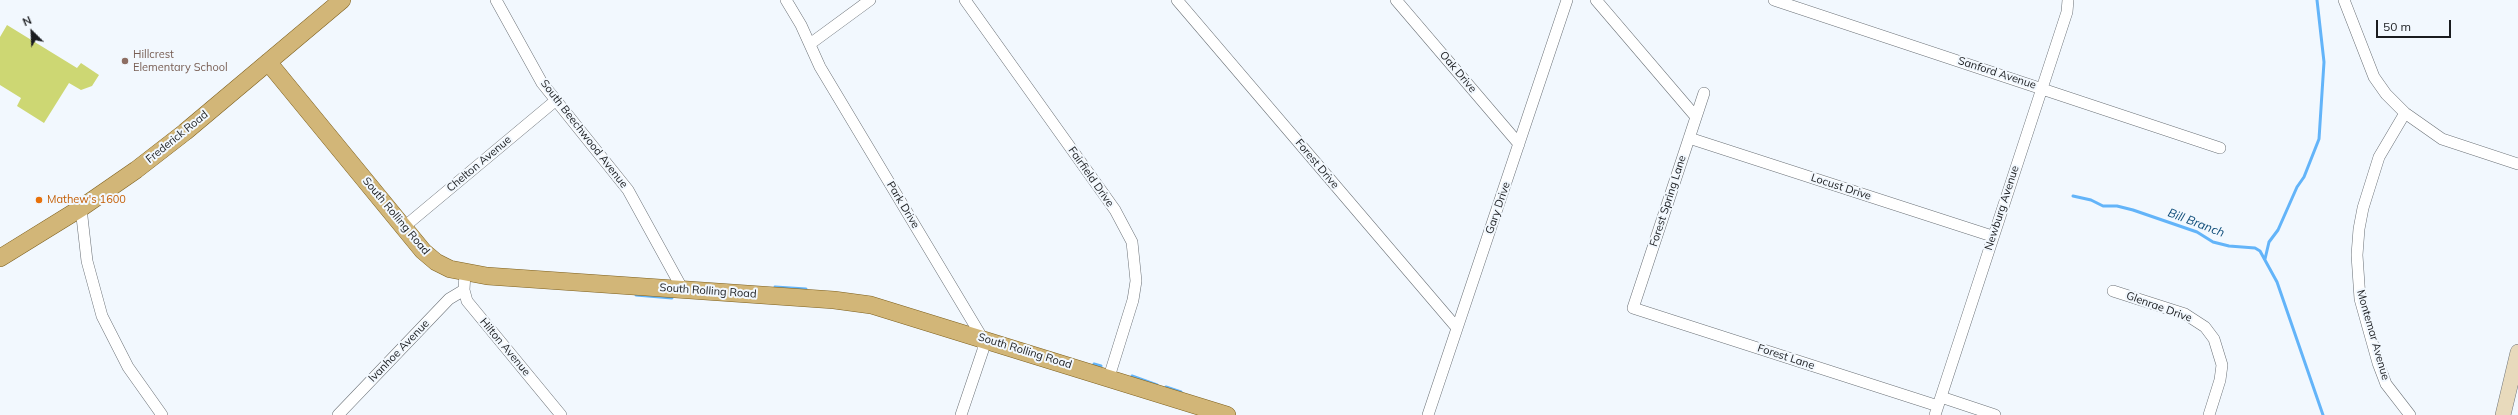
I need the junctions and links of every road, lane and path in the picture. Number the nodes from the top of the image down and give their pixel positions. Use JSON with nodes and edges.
{"nodes":[{"id":1,"x":342,"y":0,"type":"edge"},
{"id":2,"x":496,"y":0,"type":"edge"},
{"id":3,"x":786,"y":0,"type":"edge"},
{"id":4,"x":870,"y":0,"type":"edge"},
{"id":5,"x":965,"y":0,"type":"edge"},
{"id":6,"x":1177,"y":0,"type":"edge"},
{"id":7,"x":1396,"y":0,"type":"edge"},
{"id":8,"x":1567,"y":0,"type":"edge"},
{"id":9,"x":1596,"y":0,"type":"edge"},
{"id":10,"x":1774,"y":0,"type":"edge"},
{"id":11,"x":2068,"y":0,"type":"edge"},
{"id":12,"x":2344,"y":0,"type":"edge"},
{"id":13,"x":810,"y":44,"type":"junction"},
{"id":14,"x":268,"y":62,"type":"junction"},
{"id":15,"x":2041,"y":88,"type":"junction"},
{"id":16,"x":1704,"y":93,"type":"dead end"},
{"id":17,"x":555,"y":101,"type":"junction"},
{"id":18,"x":2405,"y":113,"type":"junction"},
{"id":19,"x":1696,"y":117,"type":"junction"},
{"id":20,"x":1689,"y":138,"type":"junction"},
{"id":21,"x":1519,"y":144,"type":"junction"},
{"id":22,"x":2220,"y":148,"type":"dead end"},
{"id":23,"x":2518,"y":164,"type":"edge"},
{"id":24,"x":81,"y":208,"type":"junction"},
{"id":25,"x":404,"y":227,"type":"junction"},
{"id":26,"x":1992,"y":236,"type":"junction"},
{"id":27,"x":0,"y":258,"type":"edge"},
{"id":28,"x":465,"y":273,"type":"junction"},
{"id":29,"x":464,"y":290,"type":"junction"},
{"id":30,"x":683,"y":290,"type":"junction"},
{"id":31,"x":2113,"y":291,"type":"dead end"},
{"id":32,"x":1633,"y":308,"type":"joint"},
{"id":33,"x":1457,"y":328,"type":"junction"},
{"id":34,"x":983,"y":338,"type":"junction"},
{"id":35,"x":2518,"y":352,"type":"edge"},
{"id":36,"x":1109,"y":377,"type":"junction"},
{"id":37,"x":1938,"y":406,"type":"edge"},
{"id":38,"x":162,"y":415,"type":"edge"},
{"id":39,"x":338,"y":415,"type":"edge"},
{"id":40,"x":562,"y":415,"type":"edge"},
{"id":41,"x":961,"y":415,"type":"edge"},
{"id":42,"x":1227,"y":415,"type":"edge"},
{"id":43,"x":1428,"y":415,"type":"edge"},
{"id":44,"x":1995,"y":415,"type":"edge"},
{"id":45,"x":2209,"y":415,"type":"edge"},
{"id":46,"x":2410,"y":415,"type":"edge"},
{"id":47,"x":2503,"y":415,"type":"edge"}],
"edges":[{"from":1,"to":14,"type":"main road","name":"Frederick Road"},
{"from":2,"to":17,"type":"street","name":"South Beechwood Avenue"},
{"from":3,"to":13,"type":"street","name":"Park Drive"},
{"from":4,"to":13,"type":"street"},
{"from":5,"to":36,"type":"street","name":"Fairfield Drive"},
{"from":6,"to":33,"type":"street","name":"Forest Drive"},
{"from":7,"to":21,"type":"street","name":"Oak Drive"},
{"from":8,"to":21,"type":"street","name":"Gary Drive"},
{"from":9,"to":19,"type":"street"},
{"from":10,"to":15,"type":"street","name":"Sanford Avenue"},
{"from":11,"to":15,"type":"street","name":"Newburg Avenue"},
{"from":12,"to":18,"type":"street"},
{"from":13,"to":34,"type":"street","name":"Park Drive"},
{"from":14,"to":24,"type":"main road","name":"Frederick Road"},
{"from":14,"to":25,"type":"main road","name":"South Rolling Road"},
{"from":15,"to":22,"type":"street","name":"Sanford Avenue"},
{"from":15,"to":26,"type":"street","name":"Newburg Avenue"},
{"from":16,"to":19,"type":"street","name":"Forest Spring Lane"},
{"from":17,"to":25,"type":"street","name":"Chelton Avenue"},
{"from":17,"to":30,"type":"street","name":"South Beechwood Avenue"},
{"from":18,"to":23,"type":"street"},
{"from":18,"to":46,"type":"street","name":"Montemar Avenue"},
{"from":19,"to":20,"type":"street","name":"Forest Spring Lane"},
{"from":20,"to":26,"type":"street","name":"Locust Drive"},
{"from":20,"to":32,"type":"street","name":"Forest Spring Lane"},
{"from":21,"to":33,"type":"street","name":"Gary Drive"},
{"from":24,"to":27,"type":"main road","name":"Frederick Road"},
{"from":24,"to":38,"type":"street"},
{"from":25,"to":28,"type":"main road","name":"South Rolling Road"},
{"from":26,"to":37,"type":"street","name":"Newburg Avenue"},
{"from":28,"to":29,"type":"street","name":"Hilton Avenue"},
{"from":28,"to":30,"type":"main road","name":"South Rolling Road"},
{"from":29,"to":39,"type":"street","name":"Ivanhoe Avenue"},
{"from":29,"to":40,"type":"street","name":"Hilton Avenue"},
{"from":30,"to":34,"type":"main road","name":"South Rolling Road"},
{"from":31,"to":45,"type":"street","name":"Glenrae Drive"},
{"from":32,"to":37,"type":"street","name":"Forest Lane"},
{"from":33,"to":43,"type":"street","name":"Gary Drive"},
{"from":34,"to":36,"type":"main road","name":"South Rolling Road"},
{"from":34,"to":41,"type":"street"},
{"from":35,"to":47,"type":"main road"},
{"from":36,"to":42,"type":"main road","name":"South Rolling Road"},
{"from":37,"to":44,"type":"street","name":"Forest Lane"}]}
